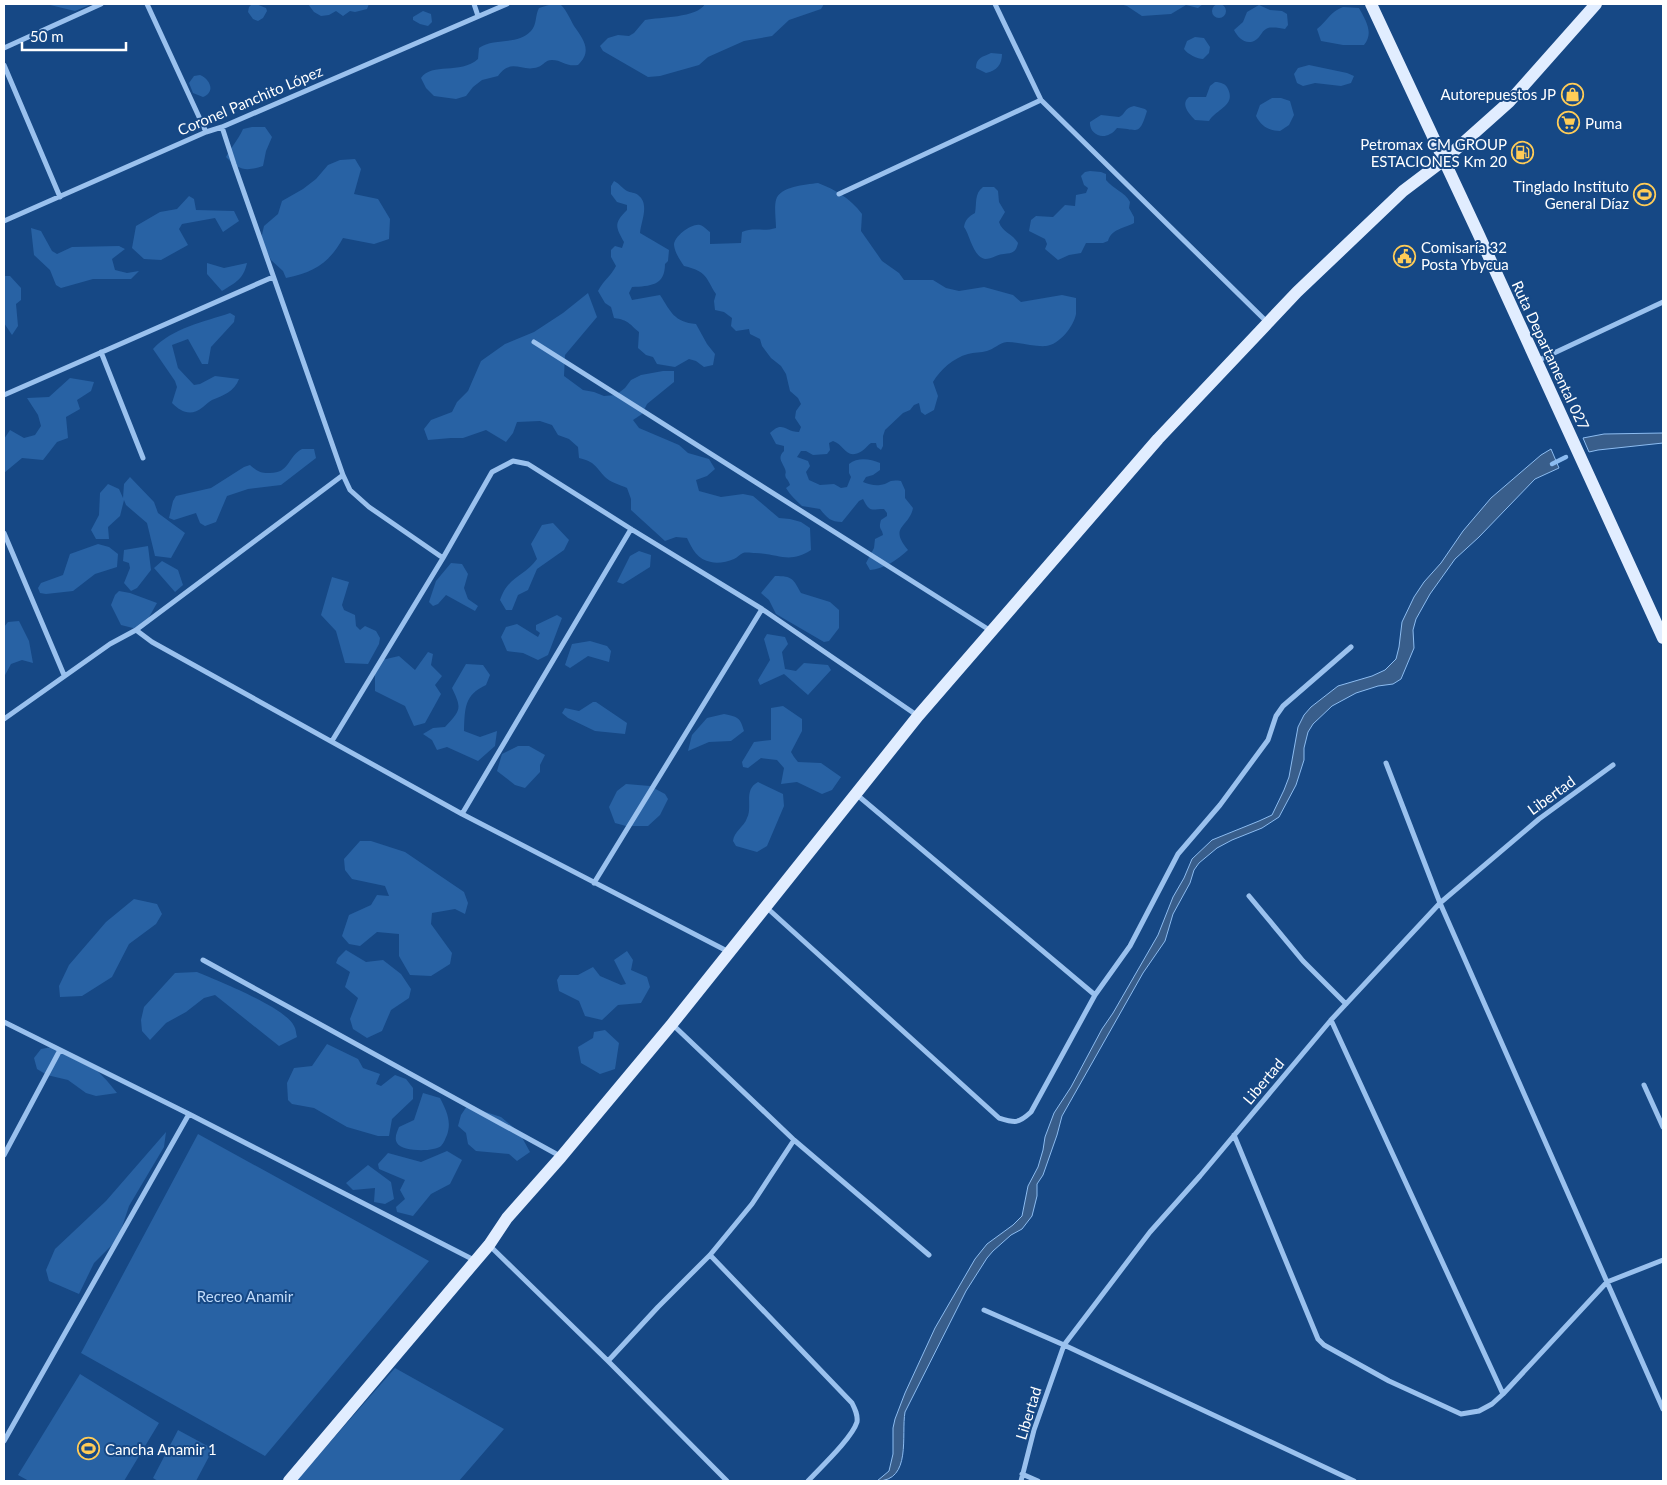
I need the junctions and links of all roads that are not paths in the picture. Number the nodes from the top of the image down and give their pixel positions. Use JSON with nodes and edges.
{"nodes":[{"id":1,"x":100,"y":4,"type":"edge"},
{"id":2,"x":147,"y":4,"type":"edge"},
{"id":3,"x":474,"y":4,"type":"edge"},
{"id":4,"x":507,"y":4,"type":"edge"},
{"id":5,"x":995,"y":4,"type":"edge"},
{"id":6,"x":1371,"y":4,"type":"edge"},
{"id":7,"x":1596,"y":4,"type":"edge"},
{"id":8,"x":478,"y":16,"type":"junction"},
{"id":9,"x":4,"y":48,"type":"edge"},
{"id":10,"x":4,"y":65,"type":"edge"},
{"id":11,"x":1041,"y":100,"type":"junction"},
{"id":12,"x":222,"y":127,"type":"junction"},
{"id":13,"x":206,"y":132,"type":"junction"},
{"id":14,"x":1444,"y":160,"type":"junction"},
{"id":15,"x":839,"y":194,"type":"dead end"},
{"id":16,"x":60,"y":196,"type":"junction"},
{"id":17,"x":4,"y":221,"type":"edge"},
{"id":18,"x":273,"y":277,"type":"junction"},
{"id":19,"x":1663,"y":302,"type":"edge"},
{"id":20,"x":1267,"y":323,"type":"junction"},
{"id":21,"x":534,"y":342,"type":"dead end"},
{"id":22,"x":101,"y":352,"type":"junction"},
{"id":23,"x":1536,"y":361,"type":"junction"},
{"id":24,"x":4,"y":395,"type":"edge"},
{"id":25,"x":143,"y":458,"type":"dead end"},
{"id":26,"x":342,"y":476,"type":"junction"},
{"id":27,"x":631,"y":529,"type":"junction"},
{"id":28,"x":4,"y":533,"type":"edge"},
{"id":29,"x":443,"y":558,"type":"junction"},
{"id":30,"x":762,"y":609,"type":"junction"},
{"id":31,"x":136,"y":630,"type":"junction"},
{"id":32,"x":992,"y":632,"type":"junction"},
{"id":33,"x":1663,"y":638,"type":"edge"},
{"id":34,"x":1351,"y":647,"type":"dead end"},
{"id":35,"x":64,"y":675,"type":"junction"},
{"id":36,"x":918,"y":716,"type":"junction"},
{"id":37,"x":4,"y":719,"type":"edge"},
{"id":38,"x":332,"y":741,"type":"junction"},
{"id":39,"x":1386,"y":763,"type":"dead end"},
{"id":40,"x":1613,"y":765,"type":"dead end"},
{"id":41,"x":856,"y":794,"type":"junction"},
{"id":42,"x":462,"y":814,"type":"junction"},
{"id":43,"x":594,"y":882,"type":"junction"},
{"id":44,"x":1249,"y":896,"type":"dead end"},
{"id":45,"x":1440,"y":904,"type":"junction"},
{"id":46,"x":766,"y":907,"type":"junction"},
{"id":47,"x":730,"y":952,"type":"junction"},
{"id":48,"x":203,"y":960,"type":"dead end"},
{"id":49,"x":1095,"y":995,"type":"junction"},
{"id":50,"x":1346,"y":1004,"type":"junction"},
{"id":51,"x":1331,"y":1020,"type":"junction"},
{"id":52,"x":4,"y":1022,"type":"edge"},
{"id":53,"x":672,"y":1024,"type":"junction"},
{"id":54,"x":60,"y":1050,"type":"junction"},
{"id":55,"x":1644,"y":1085,"type":"dead end"},
{"id":56,"x":189,"y":1114,"type":"junction"},
{"id":57,"x":1663,"y":1126,"type":"edge"},
{"id":58,"x":1234,"y":1134,"type":"junction"},
{"id":59,"x":794,"y":1140,"type":"junction"},
{"id":60,"x":4,"y":1154,"type":"edge"},
{"id":61,"x":561,"y":1157,"type":"junction"},
{"id":62,"x":489,"y":1245,"type":"junction"},
{"id":63,"x":710,"y":1255,"type":"junction"},
{"id":64,"x":929,"y":1255,"type":"dead end"},
{"id":65,"x":475,"y":1260,"type":"junction"},
{"id":66,"x":1663,"y":1260,"type":"edge"},
{"id":67,"x":1607,"y":1282,"type":"junction"},
{"id":68,"x":984,"y":1310,"type":"dead end"},
{"id":69,"x":1064,"y":1345,"type":"junction"},
{"id":70,"x":608,"y":1361,"type":"junction"},
{"id":71,"x":1503,"y":1394,"type":"junction"},
{"id":72,"x":1663,"y":1409,"type":"edge"},
{"id":73,"x":6,"y":1432,"type":"edge"},
{"id":74,"x":4,"y":1441,"type":"edge"},
{"id":75,"x":1022,"y":1474,"type":"junction"},
{"id":76,"x":289,"y":1481,"type":"edge"},
{"id":77,"x":727,"y":1481,"type":"edge"},
{"id":78,"x":808,"y":1481,"type":"edge"},
{"id":79,"x":1021,"y":1481,"type":"edge"},
{"id":80,"x":1038,"y":1481,"type":"edge"},
{"id":81,"x":1354,"y":1481,"type":"edge"}],
"edges":[{"from":1,"to":9,"type":"street"},
{"from":2,"to":13,"type":"street"},
{"from":3,"to":8,"type":"street"},
{"from":4,"to":8,"type":"street","name":"Coronel Panchito López"},
{"from":5,"to":11,"type":"street"},
{"from":6,"to":14,"type":"main road","name":"Ruta Departamental 027"},
{"from":7,"to":14,"type":"main road"},
{"from":8,"to":12,"type":"street","name":"Coronel Panchito López"},
{"from":10,"to":16,"type":"street"},
{"from":11,"to":15,"type":"street"},
{"from":11,"to":20,"type":"street"},
{"from":12,"to":13,"type":"street","name":"Coronel Panchito López"},
{"from":12,"to":18,"type":"street"},
{"from":13,"to":16,"type":"street","name":"Coronel Panchito López"},
{"from":14,"to":20,"type":"main road"},
{"from":14,"to":23,"type":"main road","name":"Ruta Departamental 027"},
{"from":16,"to":17,"type":"street","name":"Coronel Panchito López"},
{"from":18,"to":22,"type":"street"},
{"from":18,"to":26,"type":"street"},
{"from":19,"to":23,"type":"street"},
{"from":20,"to":32,"type":"main road"},
{"from":21,"to":32,"type":"street"},
{"from":22,"to":24,"type":"street"},
{"from":22,"to":25,"type":"street"},
{"from":23,"to":33,"type":"main road","name":"Ruta Departamental 027"},
{"from":26,"to":29,"type":"street"},
{"from":26,"to":31,"type":"street"},
{"from":27,"to":29,"type":"street"},
{"from":27,"to":30,"type":"street"},
{"from":27,"to":42,"type":"street"},
{"from":28,"to":35,"type":"street"},
{"from":29,"to":38,"type":"street"},
{"from":30,"to":36,"type":"street"},
{"from":30,"to":43,"type":"street"},
{"from":31,"to":35,"type":"street"},
{"from":31,"to":38,"type":"street"},
{"from":32,"to":36,"type":"main road"},
{"from":34,"to":49,"type":"street"},
{"from":35,"to":37,"type":"street"},
{"from":36,"to":41,"type":"main road"},
{"from":38,"to":42,"type":"street"},
{"from":39,"to":45,"type":"street"},
{"from":40,"to":45,"type":"street","name":"Libertad"},
{"from":41,"to":46,"type":"main road"},
{"from":41,"to":49,"type":"street"},
{"from":42,"to":43,"type":"street"},
{"from":43,"to":47,"type":"street"},
{"from":44,"to":50,"type":"street"},
{"from":45,"to":50,"type":"street","name":"Libertad"},
{"from":45,"to":67,"type":"street"},
{"from":46,"to":47,"type":"main road"},
{"from":46,"to":49,"type":"street"},
{"from":47,"to":53,"type":"main road"},
{"from":48,"to":61,"type":"street"},
{"from":50,"to":51,"type":"street","name":"Libertad"},
{"from":51,"to":58,"type":"street","name":"Libertad"},
{"from":51,"to":71,"type":"street"},
{"from":52,"to":54,"type":"street"},
{"from":53,"to":59,"type":"street"},
{"from":53,"to":61,"type":"main road"},
{"from":54,"to":56,"type":"street"},
{"from":54,"to":60,"type":"street"},
{"from":55,"to":57,"type":"street"},
{"from":56,"to":65,"type":"street"},
{"from":56,"to":73,"type":"street"},
{"from":58,"to":69,"type":"street","name":"Libertad"},
{"from":58,"to":71,"type":"street"},
{"from":59,"to":63,"type":"street"},
{"from":59,"to":64,"type":"street"},
{"from":61,"to":62,"type":"main road"},
{"from":62,"to":65,"type":"main road"},
{"from":62,"to":70,"type":"street"},
{"from":63,"to":70,"type":"street"},
{"from":63,"to":78,"type":"street"},
{"from":65,"to":76,"type":"main road"},
{"from":66,"to":67,"type":"street"},
{"from":67,"to":71,"type":"street"},
{"from":67,"to":72,"type":"street"},
{"from":68,"to":69,"type":"street"},
{"from":69,"to":75,"type":"street","name":"Libertad"},
{"from":69,"to":81,"type":"street"},
{"from":70,"to":77,"type":"street"},
{"from":73,"to":74,"type":"street"},
{"from":75,"to":79,"type":"street","name":"Libertad"},
{"from":75,"to":80,"type":"street"}]}
